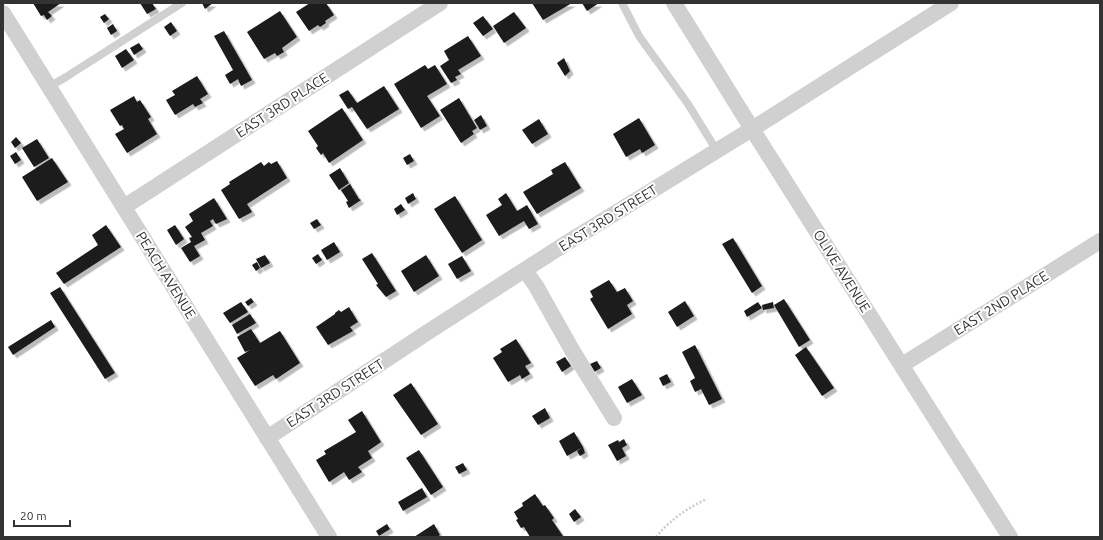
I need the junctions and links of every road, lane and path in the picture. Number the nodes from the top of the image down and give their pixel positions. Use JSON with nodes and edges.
{"nodes":[{"id":1,"x":182,"y":3,"type":"edge"},
{"id":2,"x":440,"y":3,"type":"edge"},
{"id":3,"x":622,"y":3,"type":"edge"},
{"id":4,"x":674,"y":3,"type":"edge"},
{"id":5,"x":951,"y":3,"type":"edge"},
{"id":6,"x":3,"y":13,"type":"edge"},
{"id":7,"x":49,"y":87,"type":"junction"},
{"id":8,"x":752,"y":129,"type":"junction"},
{"id":9,"x":717,"y":151,"type":"junction"},
{"id":10,"x":124,"y":207,"type":"junction"},
{"id":11,"x":1100,"y":241,"type":"edge"},
{"id":12,"x":525,"y":270,"type":"junction"},
{"id":13,"x":902,"y":366,"type":"junction"},
{"id":14,"x":614,"y":418,"type":"dead end"},
{"id":15,"x":267,"y":438,"type":"junction"},
{"id":16,"x":707,"y":499,"type":"dead end"},
{"id":17,"x":329,"y":537,"type":"edge"},
{"id":18,"x":656,"y":537,"type":"edge"},
{"id":19,"x":1010,"y":537,"type":"edge"}],
"edges":[{"from":1,"to":7,"type":"lane"},
{"from":2,"to":10,"type":"street","name":"EAST 3RD PLACE"},
{"from":3,"to":9,"type":"lane"},
{"from":4,"to":8,"type":"street","name":"OLIVE AVENUE"},
{"from":5,"to":8,"type":"street","name":"EAST 3RD STREET"},
{"from":6,"to":7,"type":"street","name":"PEACH AVENUE"},
{"from":7,"to":10,"type":"street","name":"PEACH AVENUE"},
{"from":8,"to":9,"type":"street","name":"EAST 3RD STREET"},
{"from":8,"to":13,"type":"street","name":"OLIVE AVENUE"},
{"from":9,"to":12,"type":"street","name":"EAST 3RD STREET"},
{"from":10,"to":15,"type":"street","name":"PEACH AVENUE"},
{"from":11,"to":13,"type":"street","name":"EAST 2ND PLACE"},
{"from":12,"to":14,"type":"street"},
{"from":12,"to":15,"type":"street","name":"EAST 3RD STREET"},
{"from":13,"to":19,"type":"street","name":"OLIVE AVENUE"},
{"from":15,"to":17,"type":"street","name":"PEACH AVENUE"},
{"from":16,"to":18,"type":"path"}]}
